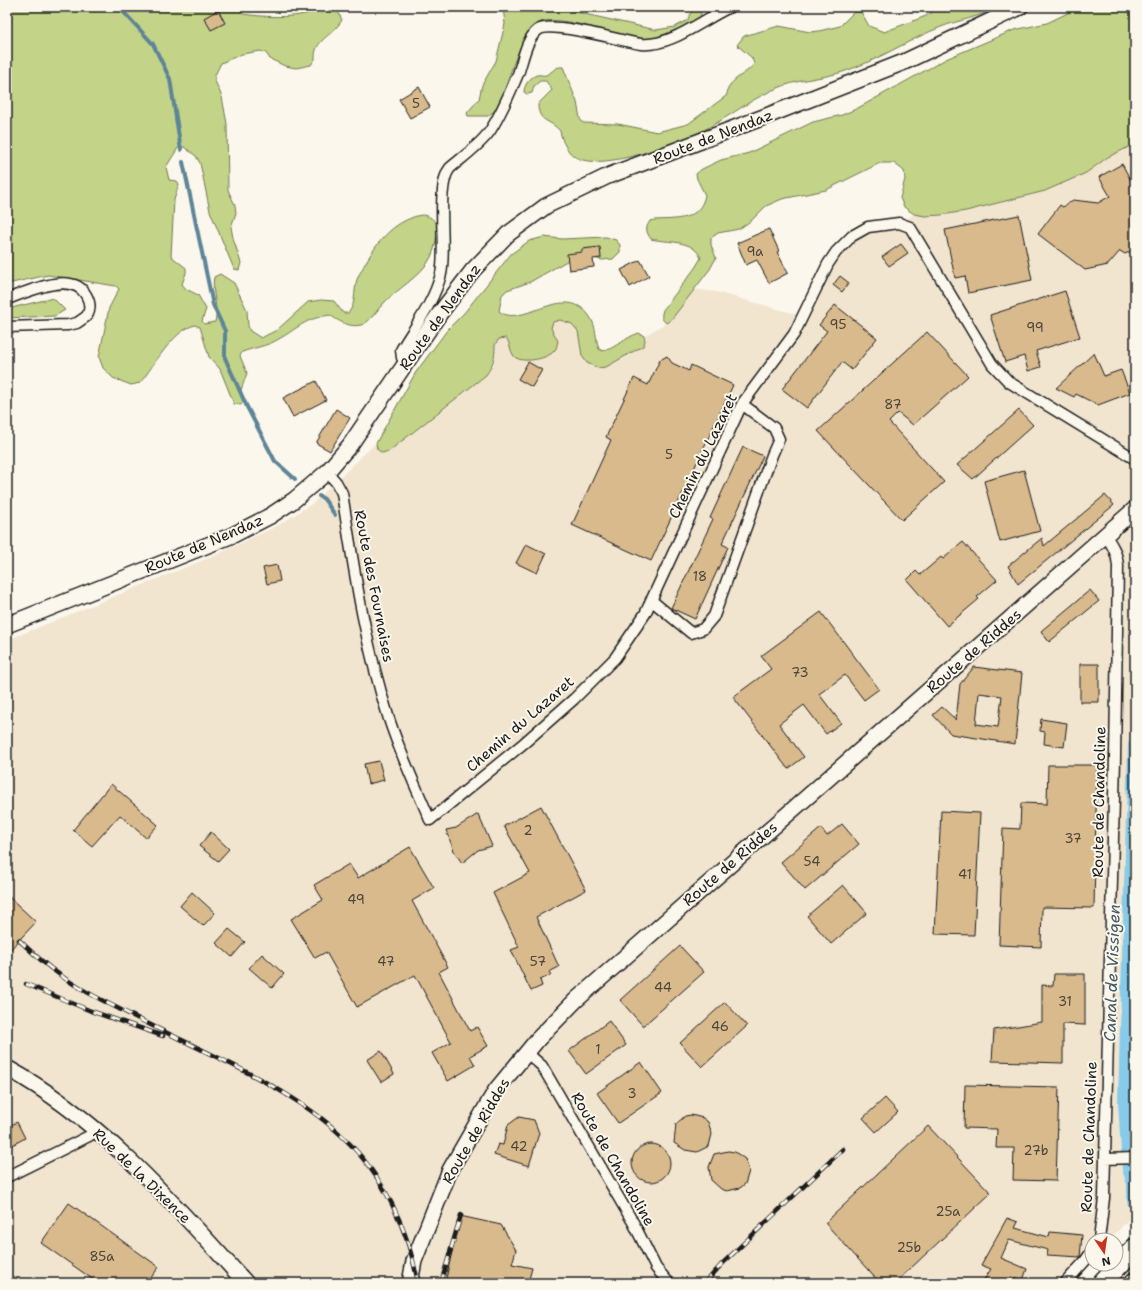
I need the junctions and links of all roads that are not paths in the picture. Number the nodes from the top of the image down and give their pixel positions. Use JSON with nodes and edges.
{"nodes":[{"id":1,"x":730,"y":7,"type":"edge"},
{"id":2,"x":1020,"y":7,"type":"edge"},
{"id":3,"x":7,"y":299,"type":"edge"},
{"id":4,"x":7,"y":327,"type":"edge"},
{"id":5,"x":407,"y":362,"type":"junction"},
{"id":6,"x":742,"y":404,"type":"junction"},
{"id":7,"x":1135,"y":458,"type":"edge"},
{"id":8,"x":332,"y":477,"type":"junction"},
{"id":9,"x":1135,"y":509,"type":"edge"},
{"id":10,"x":1105,"y":535,"type":"junction"},
{"id":11,"x":651,"y":600,"type":"junction"},
{"id":12,"x":7,"y":625,"type":"edge"},
{"id":13,"x":430,"y":820,"type":"joint"},
{"id":14,"x":526,"y":1052,"type":"junction"},
{"id":15,"x":7,"y":1068,"type":"edge"},
{"id":16,"x":96,"y":1130,"type":"junction"},
{"id":17,"x":1135,"y":1158,"type":"edge"},
{"id":18,"x":1105,"y":1159,"type":"junction"},
{"id":19,"x":7,"y":1177,"type":"edge"},
{"id":20,"x":1100,"y":1232,"type":"edge"},
{"id":21,"x":1135,"y":1248,"type":"edge"},
{"id":22,"x":1084,"y":1263,"type":"edge"},
{"id":23,"x":246,"y":1283,"type":"edge"},
{"id":24,"x":410,"y":1283,"type":"edge"},
{"id":25,"x":669,"y":1283,"type":"edge"},
{"id":26,"x":1065,"y":1283,"type":"edge"},
{"id":27,"x":1102,"y":1283,"type":"edge"}],
"edges":[{"from":1,"to":5,"type":"street"},
{"from":2,"to":5,"type":"main road","name":"Route de Nendaz"},
{"from":3,"to":4,"type":"street"},
{"from":5,"to":8,"type":"main road","name":"Route de Nendaz"},
{"from":6,"to":7,"type":"street","name":"Chemin du Lazaret"},
{"from":6,"to":11,"type":"street","name":"Chemin du Lazaret"},
{"from":6,"to":11,"type":"street"},
{"from":8,"to":12,"type":"main road","name":"Route de Nendaz"},
{"from":8,"to":13,"type":"street","name":"Route des Fournaises"},
{"from":9,"to":10,"type":"main road","name":"Route de Riddes"},
{"from":10,"to":14,"type":"main road","name":"Route de Riddes"},
{"from":10,"to":18,"type":"street","name":"Route de Chandoline"},
{"from":11,"to":13,"type":"street","name":"Chemin du Lazaret"},
{"from":14,"to":24,"type":"main road","name":"Route de Riddes"},
{"from":14,"to":25,"type":"street","name":"Route de Chandoline"},
{"from":15,"to":16,"type":"main road","name":"Rue de la Dixence"},
{"from":16,"to":19,"type":"street"},
{"from":16,"to":23,"type":"main road","name":"Rue de la Dixence"},
{"from":17,"to":18,"type":"street"},
{"from":18,"to":20,"type":"street","name":"Route de Chandoline"},
{"from":21,"to":27,"type":"highway"},
{"from":22,"to":26,"type":"street"}]}
